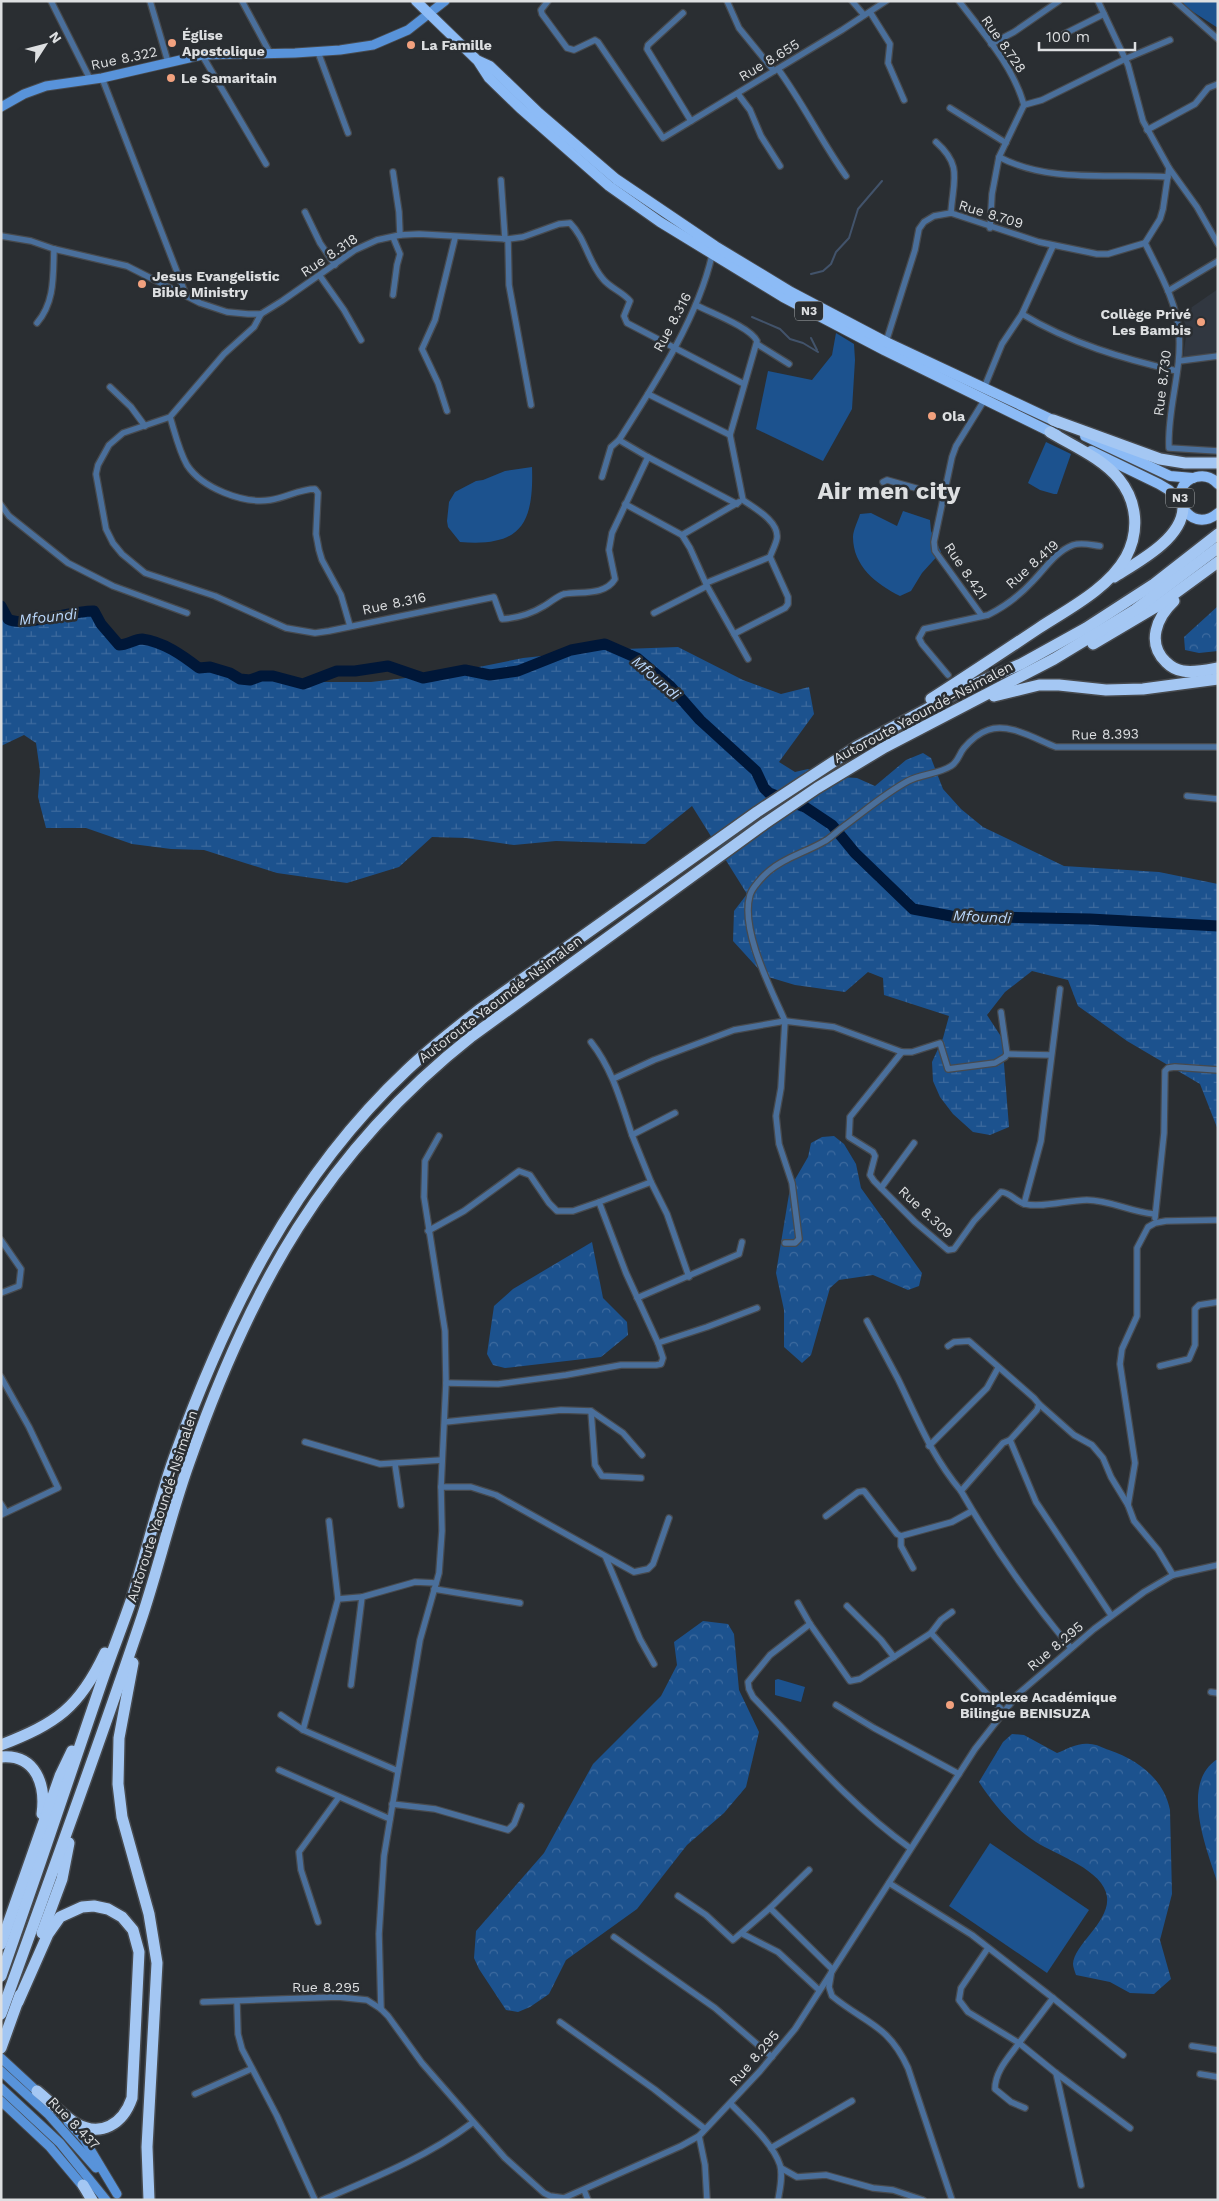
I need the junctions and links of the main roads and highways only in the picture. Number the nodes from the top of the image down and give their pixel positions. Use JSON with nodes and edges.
{"nodes":[{"id":1,"x":416,"y":1,"type":"edge"},
{"id":2,"x":445,"y":1,"type":"edge"},
{"id":3,"x":429,"y":15,"type":"junction"},
{"id":4,"x":478,"y":61,"type":"junction"},
{"id":5,"x":1,"y":107,"type":"edge"},
{"id":6,"x":1053,"y":420,"type":"junction"},
{"id":7,"x":1050,"y":432,"type":"junction"},
{"id":8,"x":1218,"y":463,"type":"edge"},
{"id":9,"x":1193,"y":478,"type":"junction"},
{"id":10,"x":1218,"y":484,"type":"edge"},
{"id":11,"x":1181,"y":505,"type":"junction"},
{"id":12,"x":1216,"y":516,"type":"edge"},
{"id":13,"x":1218,"y":534,"type":"edge"},
{"id":14,"x":1218,"y":548,"type":"edge"},
{"id":15,"x":1218,"y":562,"type":"edge"},
{"id":16,"x":1196,"y":579,"type":"junction"},
{"id":17,"x":1103,"y":584,"type":"junction"},
{"id":18,"x":1054,"y":659,"type":"junction"},
{"id":19,"x":1218,"y":668,"type":"edge"},
{"id":20,"x":1218,"y":679,"type":"edge"},
{"id":21,"x":930,"y":723,"type":"junction"},
{"id":22,"x":856,"y":747,"type":"junction"},
{"id":23,"x":132,"y":1597,"type":"junction"},
{"id":24,"x":142,"y":1620,"type":"junction"},
{"id":25,"x":93,"y":1709,"type":"junction"},
{"id":26,"x":1,"y":1745,"type":"edge"},
{"id":27,"x":1,"y":1757,"type":"edge"},
{"id":28,"x":77,"y":1809,"type":"junction"},
{"id":29,"x":34,"y":1847,"type":"junction"},
{"id":30,"x":1,"y":1944,"type":"edge"},
{"id":31,"x":1,"y":1976,"type":"edge"},
{"id":32,"x":18,"y":2002,"type":"junction"},
{"id":33,"x":1,"y":2014,"type":"edge"},
{"id":34,"x":1,"y":2048,"type":"edge"},
{"id":35,"x":1,"y":2058,"type":"edge"},
{"id":36,"x":1,"y":2071,"type":"edge"},
{"id":37,"x":36,"y":2091,"type":"junction"},
{"id":38,"x":3,"y":2096,"type":"edge"},
{"id":39,"x":83,"y":2185,"type":"joint"},
{"id":40,"x":118,"y":2197,"type":"edge"},
{"id":41,"x":93,"y":2200,"type":"edge"},
{"id":42,"x":106,"y":2200,"type":"edge"},
{"id":43,"x":149,"y":2200,"type":"edge"}],
"edges":[{"from":1,"to":3,"type":"highway","number":"N3"},
{"from":2,"to":3,"type":"main road","name":"Rue 8.322"},
{"from":3,"to":4,"type":"highway","number":"N3"},
{"from":3,"to":5,"type":"main road","name":"Rue 8.322"},
{"from":4,"to":6,"type":"highway","number":"N3"},
{"from":4,"to":7,"type":"highway","number":"N3"},
{"from":6,"to":8,"type":"highway"},
{"from":6,"to":9,"type":"highway","number":"N3"},
{"from":7,"to":11,"type":"highway","number":"N3"},
{"from":7,"to":17,"type":"highway"},
{"from":9,"to":10,"type":"highway","number":"N3"},
{"from":9,"to":11,"type":"highway","number":"N3"},
{"from":11,"to":12,"type":"highway","number":"N3"},
{"from":11,"to":17,"type":"highway"},
{"from":13,"to":22,"type":"highway","name":"Autoroute Yaoundé-Nsimalen"},
{"from":14,"to":18,"type":"highway","name":"Autoroute Yaoundé-Nsimalen"},
{"from":15,"to":16,"type":"highway"},
{"from":16,"to":18,"type":"highway"},
{"from":16,"to":19,"type":"highway"},
{"from":17,"to":22,"type":"highway"},
{"from":18,"to":21,"type":"highway","name":"Autoroute Yaoundé-Nsimalen"},
{"from":20,"to":21,"type":"highway"},
{"from":21,"to":24,"type":"highway","name":"Autoroute Yaoundé-Nsimalen"},
{"from":22,"to":23,"type":"highway","name":"Autoroute Yaoundé-Nsimalen"},
{"from":23,"to":25,"type":"highway","name":"Autoroute Yaoundé-Nsimalen"},
{"from":23,"to":26,"type":"highway"},
{"from":24,"to":28,"type":"highway","name":"Autoroute Yaoundé-Nsimalen"},
{"from":24,"to":43,"type":"highway"},
{"from":25,"to":29,"type":"highway"},
{"from":25,"to":31,"type":"highway","name":"Autoroute Yaoundé-Nsimalen"},
{"from":27,"to":29,"type":"highway"},
{"from":28,"to":32,"type":"highway"},
{"from":28,"to":33,"type":"highway","name":"Autoroute Yaoundé-Nsimalen"},
{"from":29,"to":30,"type":"highway"},
{"from":32,"to":34,"type":"highway"},
{"from":32,"to":37,"type":"highway"},
{"from":35,"to":37,"type":"main road"},
{"from":36,"to":40,"type":"main road","name":"Rue 8.437"},
{"from":37,"to":40,"type":"main road"},
{"from":38,"to":39,"type":"main road"},
{"from":38,"to":42,"type":"main road","name":"Rue 8.437"},
{"from":39,"to":41,"type":"highway"}]}
